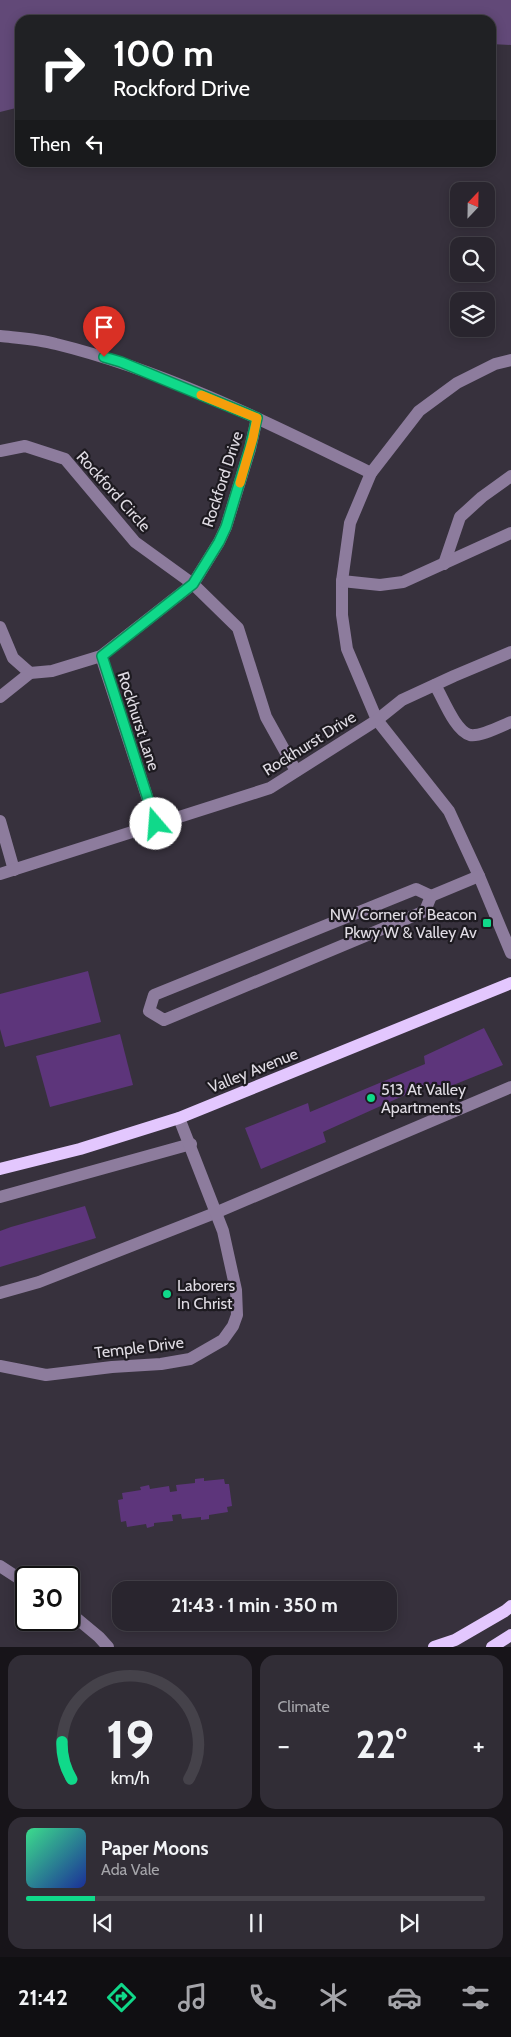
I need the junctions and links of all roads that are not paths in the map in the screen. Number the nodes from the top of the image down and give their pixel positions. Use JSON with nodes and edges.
{"nodes":[{"id":1,"x":0,"y":336,"type":"edge"},
{"id":2,"x":511,"y":360,"type":"edge"},
{"id":3,"x":257,"y":418,"type":"junction"},
{"id":4,"x":0,"y":451,"type":"edge"},
{"id":5,"x":371,"y":473,"type":"junction"},
{"id":6,"x":511,"y":476,"type":"edge"},
{"id":7,"x":511,"y":533,"type":"edge"},
{"id":8,"x":444,"y":564,"type":"junction"},
{"id":9,"x":342,"y":581,"type":"junction"},
{"id":10,"x":193,"y":584,"type":"junction"},
{"id":11,"x":0,"y":627,"type":"edge"},
{"id":12,"x":511,"y":652,"type":"edge"},
{"id":13,"x":102,"y":656,"type":"junction"},
{"id":14,"x":30,"y":673,"type":"junction"},
{"id":15,"x":435,"y":685,"type":"junction"},
{"id":16,"x":0,"y":697,"type":"edge"},
{"id":17,"x":377,"y":720,"type":"junction"},
{"id":18,"x":511,"y":722,"type":"edge"},
{"id":19,"x":296,"y":770,"type":"junction"},
{"id":20,"x":0,"y":821,"type":"edge"},
{"id":21,"x":156,"y":824,"type":"junction"},
{"id":22,"x":14,"y":870,"type":"junction"},
{"id":23,"x":0,"y":874,"type":"edge"},
{"id":24,"x":479,"y":876,"type":"junction"},
{"id":25,"x":431,"y":896,"type":"junction"},
{"id":26,"x":511,"y":953,"type":"edge"},
{"id":27,"x":511,"y":983,"type":"edge"},
{"id":28,"x":511,"y":1087,"type":"edge"},
{"id":29,"x":179,"y":1118,"type":"junction"},
{"id":30,"x":191,"y":1144,"type":"junction"},
{"id":31,"x":0,"y":1169,"type":"edge"},
{"id":32,"x":0,"y":1197,"type":"edge"},
{"id":33,"x":215,"y":1213,"type":"junction"},
{"id":34,"x":0,"y":1293,"type":"edge"},
{"id":35,"x":0,"y":1366,"type":"edge"},
{"id":36,"x":0,"y":1566,"type":"edge"},
{"id":37,"x":15,"y":1576,"type":"edge"},
{"id":38,"x":511,"y":1606,"type":"edge"},
{"id":39,"x":80,"y":1621,"type":"edge"},
{"id":40,"x":511,"y":1635,"type":"edge"},
{"id":41,"x":108,"y":1647,"type":"edge"},
{"id":42,"x":434,"y":1647,"type":"edge"},
{"id":43,"x":492,"y":1647,"type":"edge"}],
"edges":[{"from":1,"to":3,"type":"street"},
{"from":2,"to":5,"type":"street"},
{"from":3,"to":5,"type":"street"},
{"from":3,"to":10,"type":"street","name":"Rockford Drive"},
{"from":4,"to":10,"type":"street","name":"Rockford Circle"},
{"from":5,"to":9,"type":"street"},
{"from":6,"to":8,"type":"street"},
{"from":7,"to":8,"type":"street"},
{"from":8,"to":9,"type":"street"},
{"from":9,"to":17,"type":"street"},
{"from":10,"to":13,"type":"street","name":"Rockford Drive"},
{"from":10,"to":19,"type":"street","name":"Rockford Circle"},
{"from":11,"to":14,"type":"street"},
{"from":12,"to":15,"type":"street","name":"Rockhurst Drive"},
{"from":13,"to":14,"type":"street","name":"Rockford Drive"},
{"from":13,"to":21,"type":"street","name":"Rockhurst Lane"},
{"from":14,"to":16,"type":"street"},
{"from":15,"to":17,"type":"street","name":"Rockhurst Drive"},
{"from":15,"to":18,"type":"street"},
{"from":17,"to":19,"type":"street","name":"Rockhurst Drive"},
{"from":17,"to":24,"type":"street"},
{"from":19,"to":21,"type":"street","name":"Rockhurst Drive"},
{"from":20,"to":22,"type":"street"},
{"from":21,"to":22,"type":"street","name":"Rockhurst Drive"},
{"from":22,"to":23,"type":"street","name":"Rockhurst Drive"},
{"from":24,"to":25,"type":"street"},
{"from":24,"to":26,"type":"street"},
{"from":25,"to":25,"type":"street"},
{"from":27,"to":29,"type":"main road","name":"Valley Avenue"},
{"from":28,"to":33,"type":"street"},
{"from":29,"to":30,"type":"street","name":"Temple Drive"},
{"from":29,"to":31,"type":"main road","name":"Valley Avenue"},
{"from":30,"to":32,"type":"street"},
{"from":30,"to":33,"type":"street","name":"Temple Drive"},
{"from":33,"to":34,"type":"street"},
{"from":33,"to":35,"type":"street","name":"Temple Drive"},
{"from":36,"to":37,"type":"street"},
{"from":38,"to":42,"type":"main road"},
{"from":39,"to":41,"type":"street"},
{"from":40,"to":43,"type":"main road"}]}
